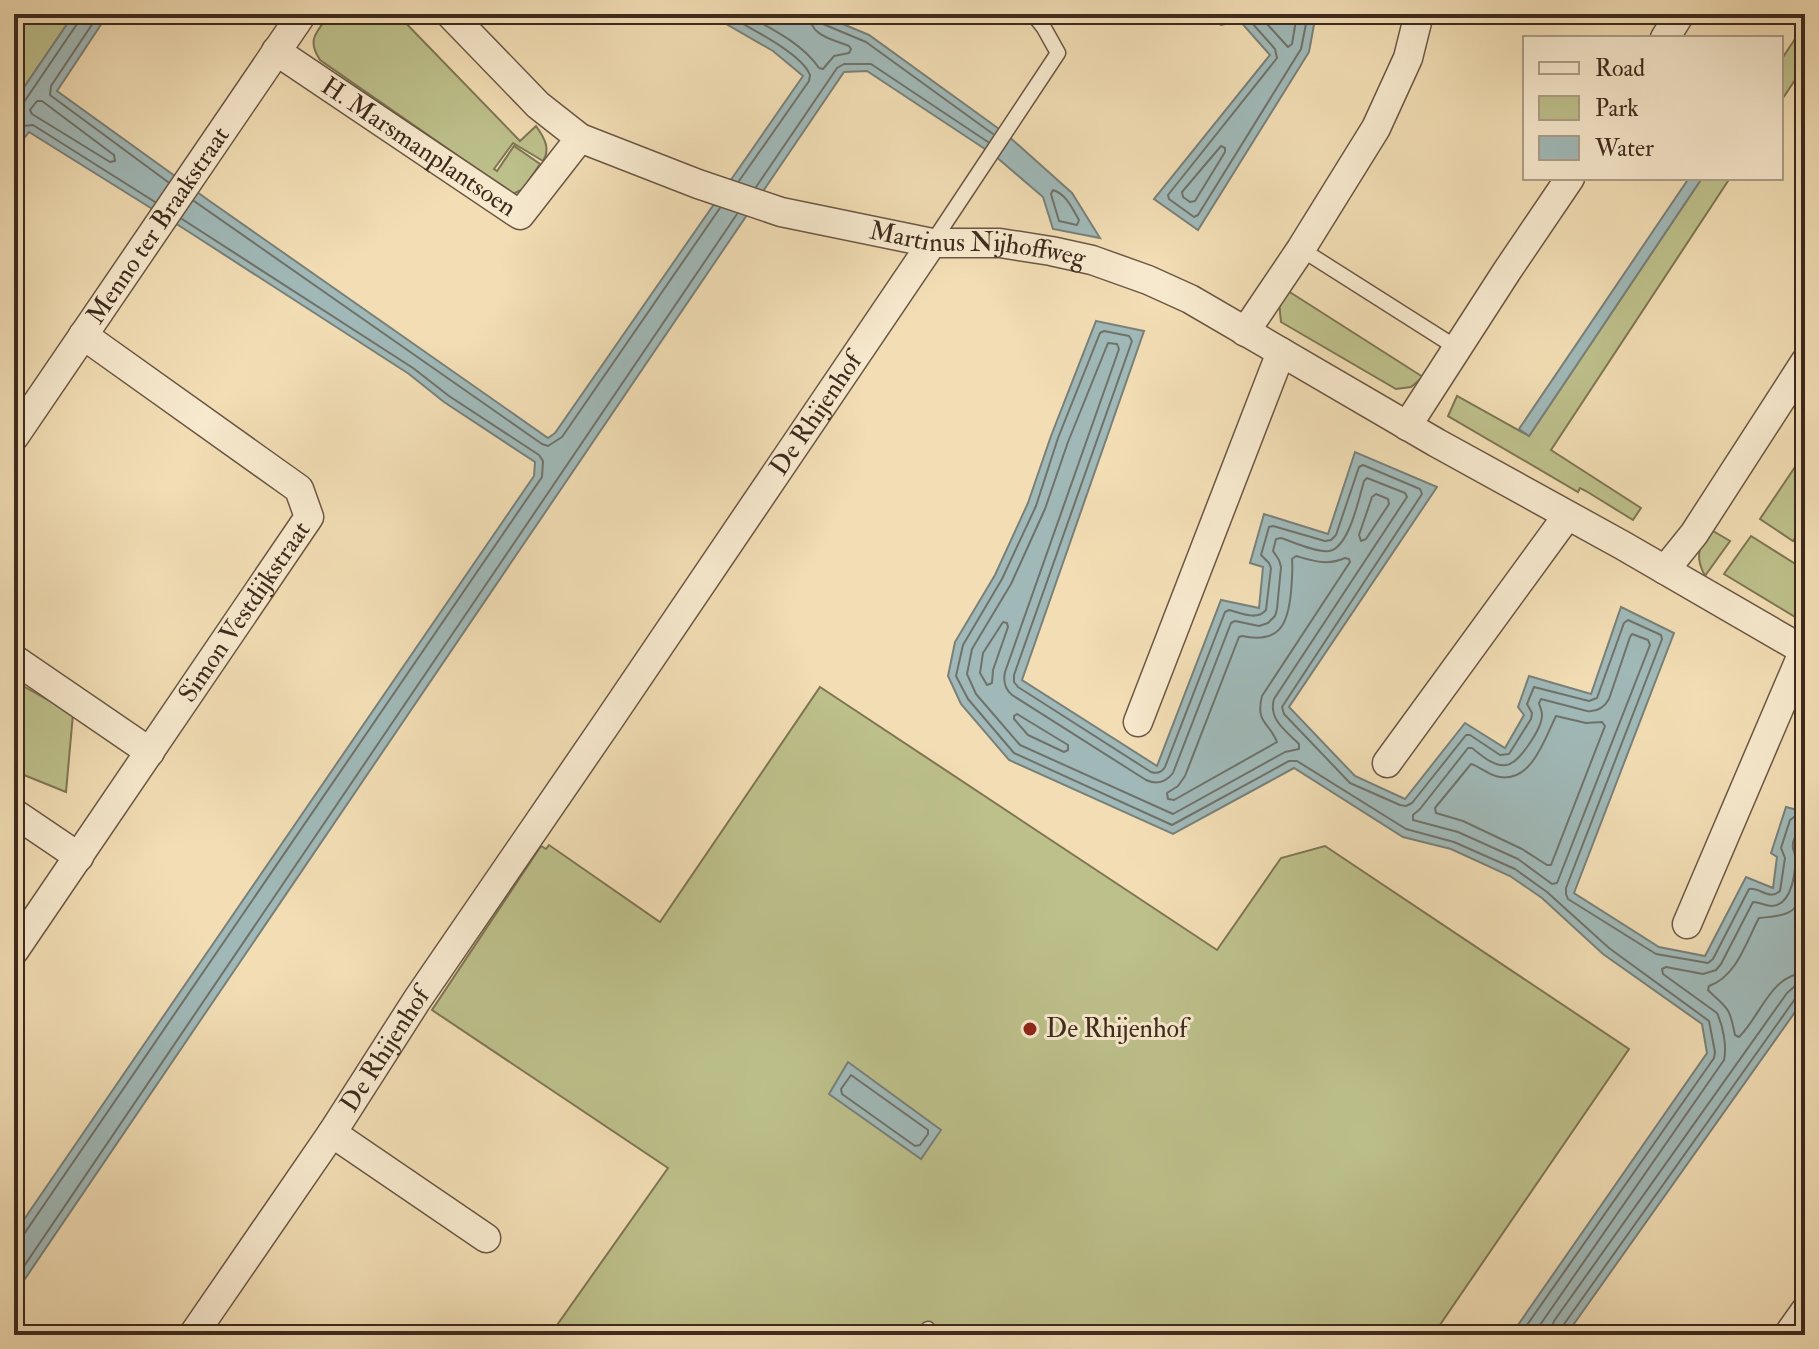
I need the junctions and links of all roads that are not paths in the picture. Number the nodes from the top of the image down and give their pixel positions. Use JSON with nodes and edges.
{"nodes":[{"id":1,"x":302,"y":14,"type":"edge"},
{"id":2,"x":450,"y":14,"type":"edge"},
{"id":3,"x":1033,"y":14,"type":"edge"},
{"id":4,"x":1419,"y":14,"type":"edge"},
{"id":5,"x":1680,"y":14,"type":"edge"},
{"id":6,"x":1666,"y":36,"type":"edge"},
{"id":7,"x":276,"y":51,"type":"junction"},
{"id":8,"x":580,"y":138,"type":"junction"},
{"id":9,"x":1569,"y":180,"type":"edge"},
{"id":10,"x":932,"y":243,"type":"junction"},
{"id":11,"x":1301,"y":249,"type":"junction"},
{"id":12,"x":1245,"y":332,"type":"junction"},
{"id":13,"x":83,"y":335,"type":"junction"},
{"id":14,"x":1457,"y":348,"type":"junction"},
{"id":15,"x":1281,"y":352,"type":"junction"},
{"id":16,"x":1805,"y":362,"type":"edge"},
{"id":17,"x":1407,"y":426,"type":"junction"},
{"id":18,"x":14,"y":437,"type":"edge"},
{"id":19,"x":1567,"y":516,"type":"junction"},
{"id":20,"x":1665,"y":570,"type":"junction"},
{"id":21,"x":1804,"y":651,"type":"edge"},
{"id":22,"x":14,"y":659,"type":"edge"},
{"id":23,"x":1138,"y":722,"type":"dead end"},
{"id":24,"x":150,"y":752,"type":"junction"},
{"id":25,"x":1387,"y":763,"type":"dead end"},
{"id":26,"x":14,"y":813,"type":"edge"},
{"id":27,"x":79,"y":857,"type":"junction"},
{"id":28,"x":1687,"y":924,"type":"dead end"},
{"id":29,"x":14,"y":951,"type":"edge"},
{"id":30,"x":332,"y":1133,"type":"junction"},
{"id":31,"x":486,"y":1238,"type":"dead end"},
{"id":32,"x":1805,"y":1311,"type":"edge"},
{"id":33,"x":193,"y":1335,"type":"edge"},
{"id":34,"x":1788,"y":1335,"type":"edge"}],
"edges":[{"from":1,"to":7,"type":"street","name":"Menno ter Braakstraat"},
{"from":2,"to":8,"type":"street"},
{"from":3,"to":10,"type":"lane","name":"De Rhijenhof"},
{"from":4,"to":11,"type":"street"},
{"from":5,"to":6,"type":"street"},
{"from":7,"to":8,"type":"street","name":"H. Marsmanplantsoen"},
{"from":7,"to":13,"type":"street","name":"Menno ter Braakstraat"},
{"from":8,"to":10,"type":"street","name":"Martinus Nijhoffweg"},
{"from":9,"to":14,"type":"street"},
{"from":10,"to":12,"type":"street","name":"Martinus Nijhoffweg"},
{"from":10,"to":30,"type":"street","name":"De Rhijenhof"},
{"from":11,"to":12,"type":"street"},
{"from":11,"to":14,"type":"lane"},
{"from":12,"to":15,"type":"street","name":"Martinus Nijhoffweg"},
{"from":13,"to":18,"type":"street","name":"Menno ter Braakstraat"},
{"from":13,"to":24,"type":"street","name":"Simon Vestdijkstraat"},
{"from":14,"to":17,"type":"street"},
{"from":15,"to":17,"type":"street","name":"Martinus Nijhoffweg"},
{"from":15,"to":23,"type":"street"},
{"from":16,"to":20,"type":"street"},
{"from":17,"to":19,"type":"street","name":"Martinus Nijhoffweg"},
{"from":19,"to":20,"type":"street","name":"Martinus Nijhoffweg"},
{"from":19,"to":25,"type":"street"},
{"from":20,"to":21,"type":"street","name":"Martinus Nijhoffweg"},
{"from":21,"to":28,"type":"street","name":"Martinus Nijhoffweg"},
{"from":22,"to":24,"type":"street"},
{"from":24,"to":27,"type":"street","name":"Simon Vestdijkstraat"},
{"from":26,"to":27,"type":"street"},
{"from":27,"to":29,"type":"street","name":"Simon Vestdijkstraat"},
{"from":30,"to":31,"type":"street","name":"De Rhijenhof"},
{"from":30,"to":33,"type":"street","name":"De Rhijenhof"},
{"from":32,"to":34,"type":"street"}]}
